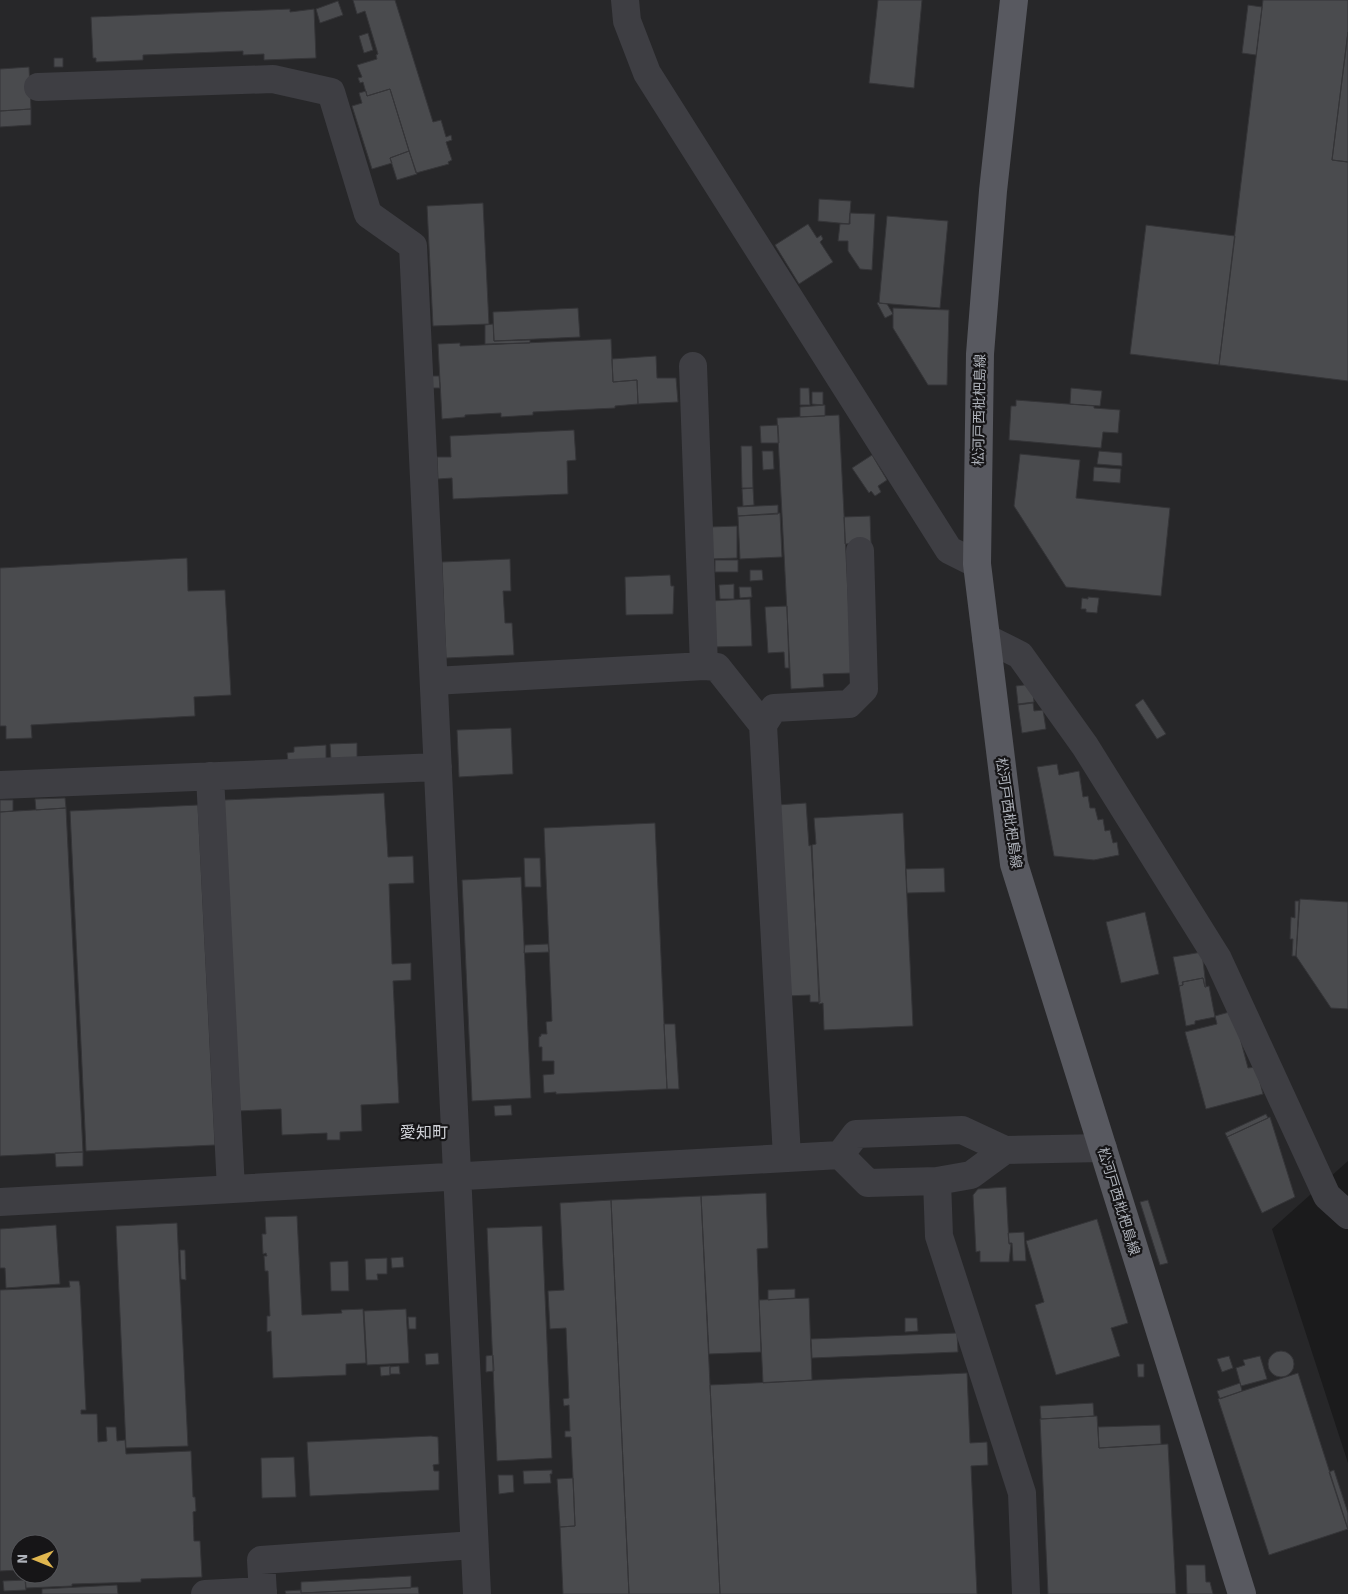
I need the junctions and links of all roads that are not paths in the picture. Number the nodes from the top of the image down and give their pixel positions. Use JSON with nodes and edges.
{"nodes":[{"id":1,"x":625,"y":0,"type":"edge"},
{"id":2,"x":1014,"y":0,"type":"edge"},
{"id":3,"x":38,"y":87,"type":"dead end"},
{"id":4,"x":693,"y":366,"type":"dead end"},
{"id":5,"x":860,"y":551,"type":"dead end"},
{"id":6,"x":977,"y":564,"type":"junction"},
{"id":7,"x":986,"y":638,"type":"junction"},
{"id":8,"x":704,"y":666,"type":"junction"},
{"id":9,"x":434,"y":681,"type":"junction"},
{"id":10,"x":763,"y":725,"type":"junction"},
{"id":11,"x":438,"y":767,"type":"junction"},
{"id":12,"x":210,"y":776,"type":"junction"},
{"id":13,"x":0,"y":785,"type":"edge"},
{"id":14,"x":1102,"y":1148,"type":"junction"},
{"id":15,"x":1005,"y":1150,"type":"junction"},
{"id":16,"x":840,"y":1155,"type":"junction"},
{"id":17,"x":786,"y":1157,"type":"junction"},
{"id":18,"x":457,"y":1176,"type":"junction"},
{"id":19,"x":937,"y":1181,"type":"junction"},
{"id":20,"x":230,"y":1189,"type":"junction"},
{"id":21,"x":0,"y":1202,"type":"edge"},
{"id":22,"x":1348,"y":1215,"type":"edge"},
{"id":23,"x":474,"y":1545,"type":"junction"},
{"id":24,"x":263,"y":1592,"type":"edge"},
{"id":25,"x":205,"y":1594,"type":"edge"},
{"id":26,"x":477,"y":1594,"type":"edge"},
{"id":27,"x":1026,"y":1594,"type":"edge"},
{"id":28,"x":1242,"y":1594,"type":"edge"}],
"edges":[{"from":1,"to":6,"type":"street"},
{"from":2,"to":6,"type":"main road","name":"松河戸西枇杷島線"},
{"from":3,"to":9,"type":"street"},
{"from":4,"to":8,"type":"street"},
{"from":5,"to":10,"type":"street"},
{"from":6,"to":7,"type":"main road","name":"松河戸西枇杷島線"},
{"from":7,"to":14,"type":"main road","name":"松河戸西枇杷島線"},
{"from":7,"to":22,"type":"street"},
{"from":8,"to":9,"type":"street"},
{"from":8,"to":10,"type":"street"},
{"from":9,"to":11,"type":"street"},
{"from":10,"to":17,"type":"street"},
{"from":11,"to":12,"type":"street"},
{"from":11,"to":18,"type":"street"},
{"from":12,"to":13,"type":"street"},
{"from":12,"to":20,"type":"street"},
{"from":14,"to":15,"type":"street"},
{"from":14,"to":28,"type":"main road","name":"松河戸西枇杷島線"},
{"from":15,"to":16,"type":"street"},
{"from":15,"to":19,"type":"street"},
{"from":16,"to":17,"type":"street"},
{"from":16,"to":19,"type":"street"},
{"from":17,"to":18,"type":"street"},
{"from":18,"to":20,"type":"street"},
{"from":18,"to":23,"type":"street"},
{"from":19,"to":27,"type":"street"},
{"from":20,"to":21,"type":"street"},
{"from":23,"to":24,"type":"street"},
{"from":23,"to":26,"type":"street"},
{"from":24,"to":25,"type":"street"}]}
